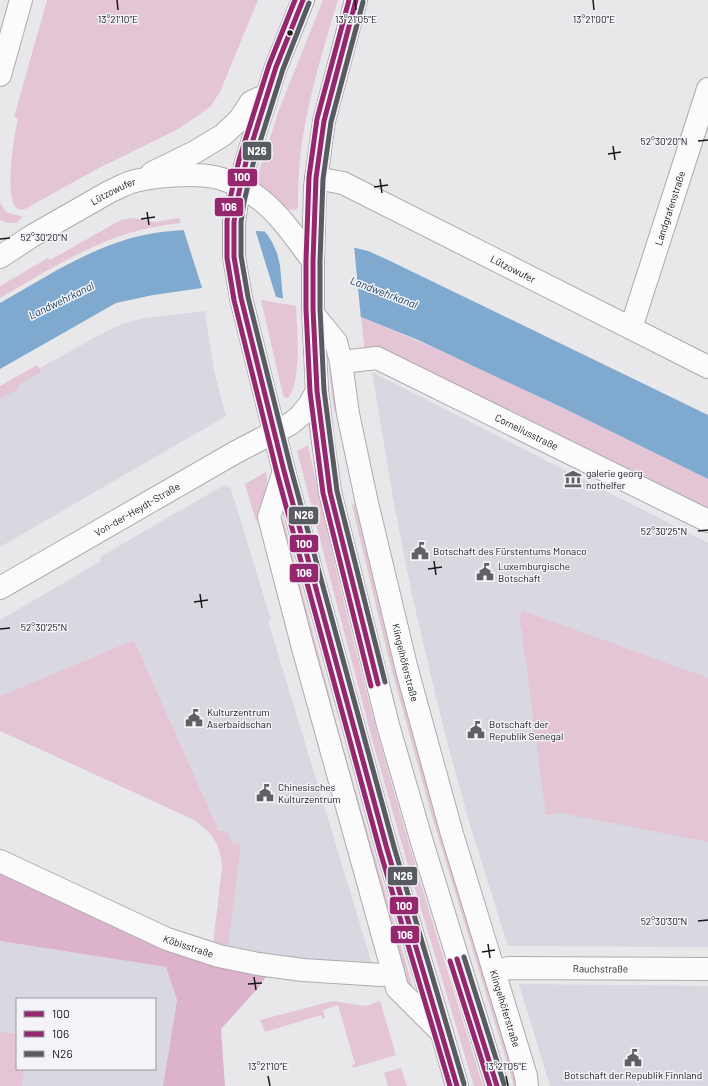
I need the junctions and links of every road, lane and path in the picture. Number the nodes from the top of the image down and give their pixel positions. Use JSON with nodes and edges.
{"nodes":[{"id":1,"x":21,"y":0,"type":"edge"},
{"id":2,"x":303,"y":0,"type":"edge"},
{"id":3,"x":356,"y":0,"type":"edge"},
{"id":4,"x":0,"y":75,"type":"edge"},
{"id":5,"x":708,"y":89,"type":"edge"},
{"id":6,"x":267,"y":95,"type":"junction"},
{"id":7,"x":316,"y":178,"type":"junction"},
{"id":8,"x":135,"y":181,"type":"junction"},
{"id":9,"x":240,"y":187,"type":"junction"},
{"id":10,"x":1,"y":255,"type":"edge"},
{"id":11,"x":313,"y":261,"type":"junction"},
{"id":12,"x":314,"y":312,"type":"junction"},
{"id":13,"x":631,"y":328,"type":"junction"},
{"id":14,"x":341,"y":362,"type":"junction"},
{"id":15,"x":708,"y":367,"type":"edge"},
{"id":16,"x":317,"y":391,"type":"junction"},
{"id":17,"x":276,"y":432,"type":"junction"},
{"id":18,"x":284,"y":471,"type":"junction"},
{"id":19,"x":708,"y":521,"type":"edge"},
{"id":20,"x":0,"y":588,"type":"edge"},
{"id":21,"x":0,"y":861,"type":"edge"},
{"id":22,"x":708,"y":968,"type":"edge"},
{"id":23,"x":393,"y":972,"type":"junction"},
{"id":24,"x":494,"y":972,"type":"junction"},
{"id":25,"x":442,"y":1033,"type":"junction"},
{"id":26,"x":457,"y":1086,"type":"edge"},
{"id":27,"x":497,"y":1086,"type":"edge"},
{"id":28,"x":527,"y":1086,"type":"edge"}],
"edges":[{"from":1,"to":4,"type":"street"},
{"from":2,"to":6,"type":"street"},
{"from":3,"to":7,"type":"street"},
{"from":5,"to":13,"type":"street","name":"Landgrafenstraße"},
{"from":6,"to":8,"type":"street"},
{"from":6,"to":9,"type":"street"},
{"from":7,"to":11,"type":"street"},
{"from":7,"to":13,"type":"street","name":"Lützowufer"},
{"from":8,"to":9,"type":"street","name":"Lützowufer"},
{"from":8,"to":10,"type":"street","name":"Lützowufer"},
{"from":9,"to":11,"type":"street","name":"Lützowufer"},
{"from":9,"to":17,"type":"street"},
{"from":11,"to":12,"type":"street"},
{"from":12,"to":14,"type":"street","name":"Klingelhöferstraße"},
{"from":12,"to":16,"type":"street"},
{"from":13,"to":15,"type":"street","name":"Lützowufer"},
{"from":14,"to":19,"type":"street","name":"Corneliusstraße"},
{"from":14,"to":24,"type":"street","name":"Klingelhöferstraße"},
{"from":16,"to":17,"type":"street"},
{"from":16,"to":27,"type":"street"},
{"from":17,"to":18,"type":"street"},
{"from":17,"to":20,"type":"street","name":"Von-der-Heydt-Straße"},
{"from":18,"to":23,"type":"street"},
{"from":18,"to":25,"type":"street"},
{"from":21,"to":23,"type":"street","name":"Köbisstraße"},
{"from":22,"to":24,"type":"street","name":"Rauchstraße"},
{"from":23,"to":25,"type":"street"},
{"from":24,"to":28,"type":"street","name":"Klingelhöferstraße"},
{"from":25,"to":26,"type":"street"}]}
